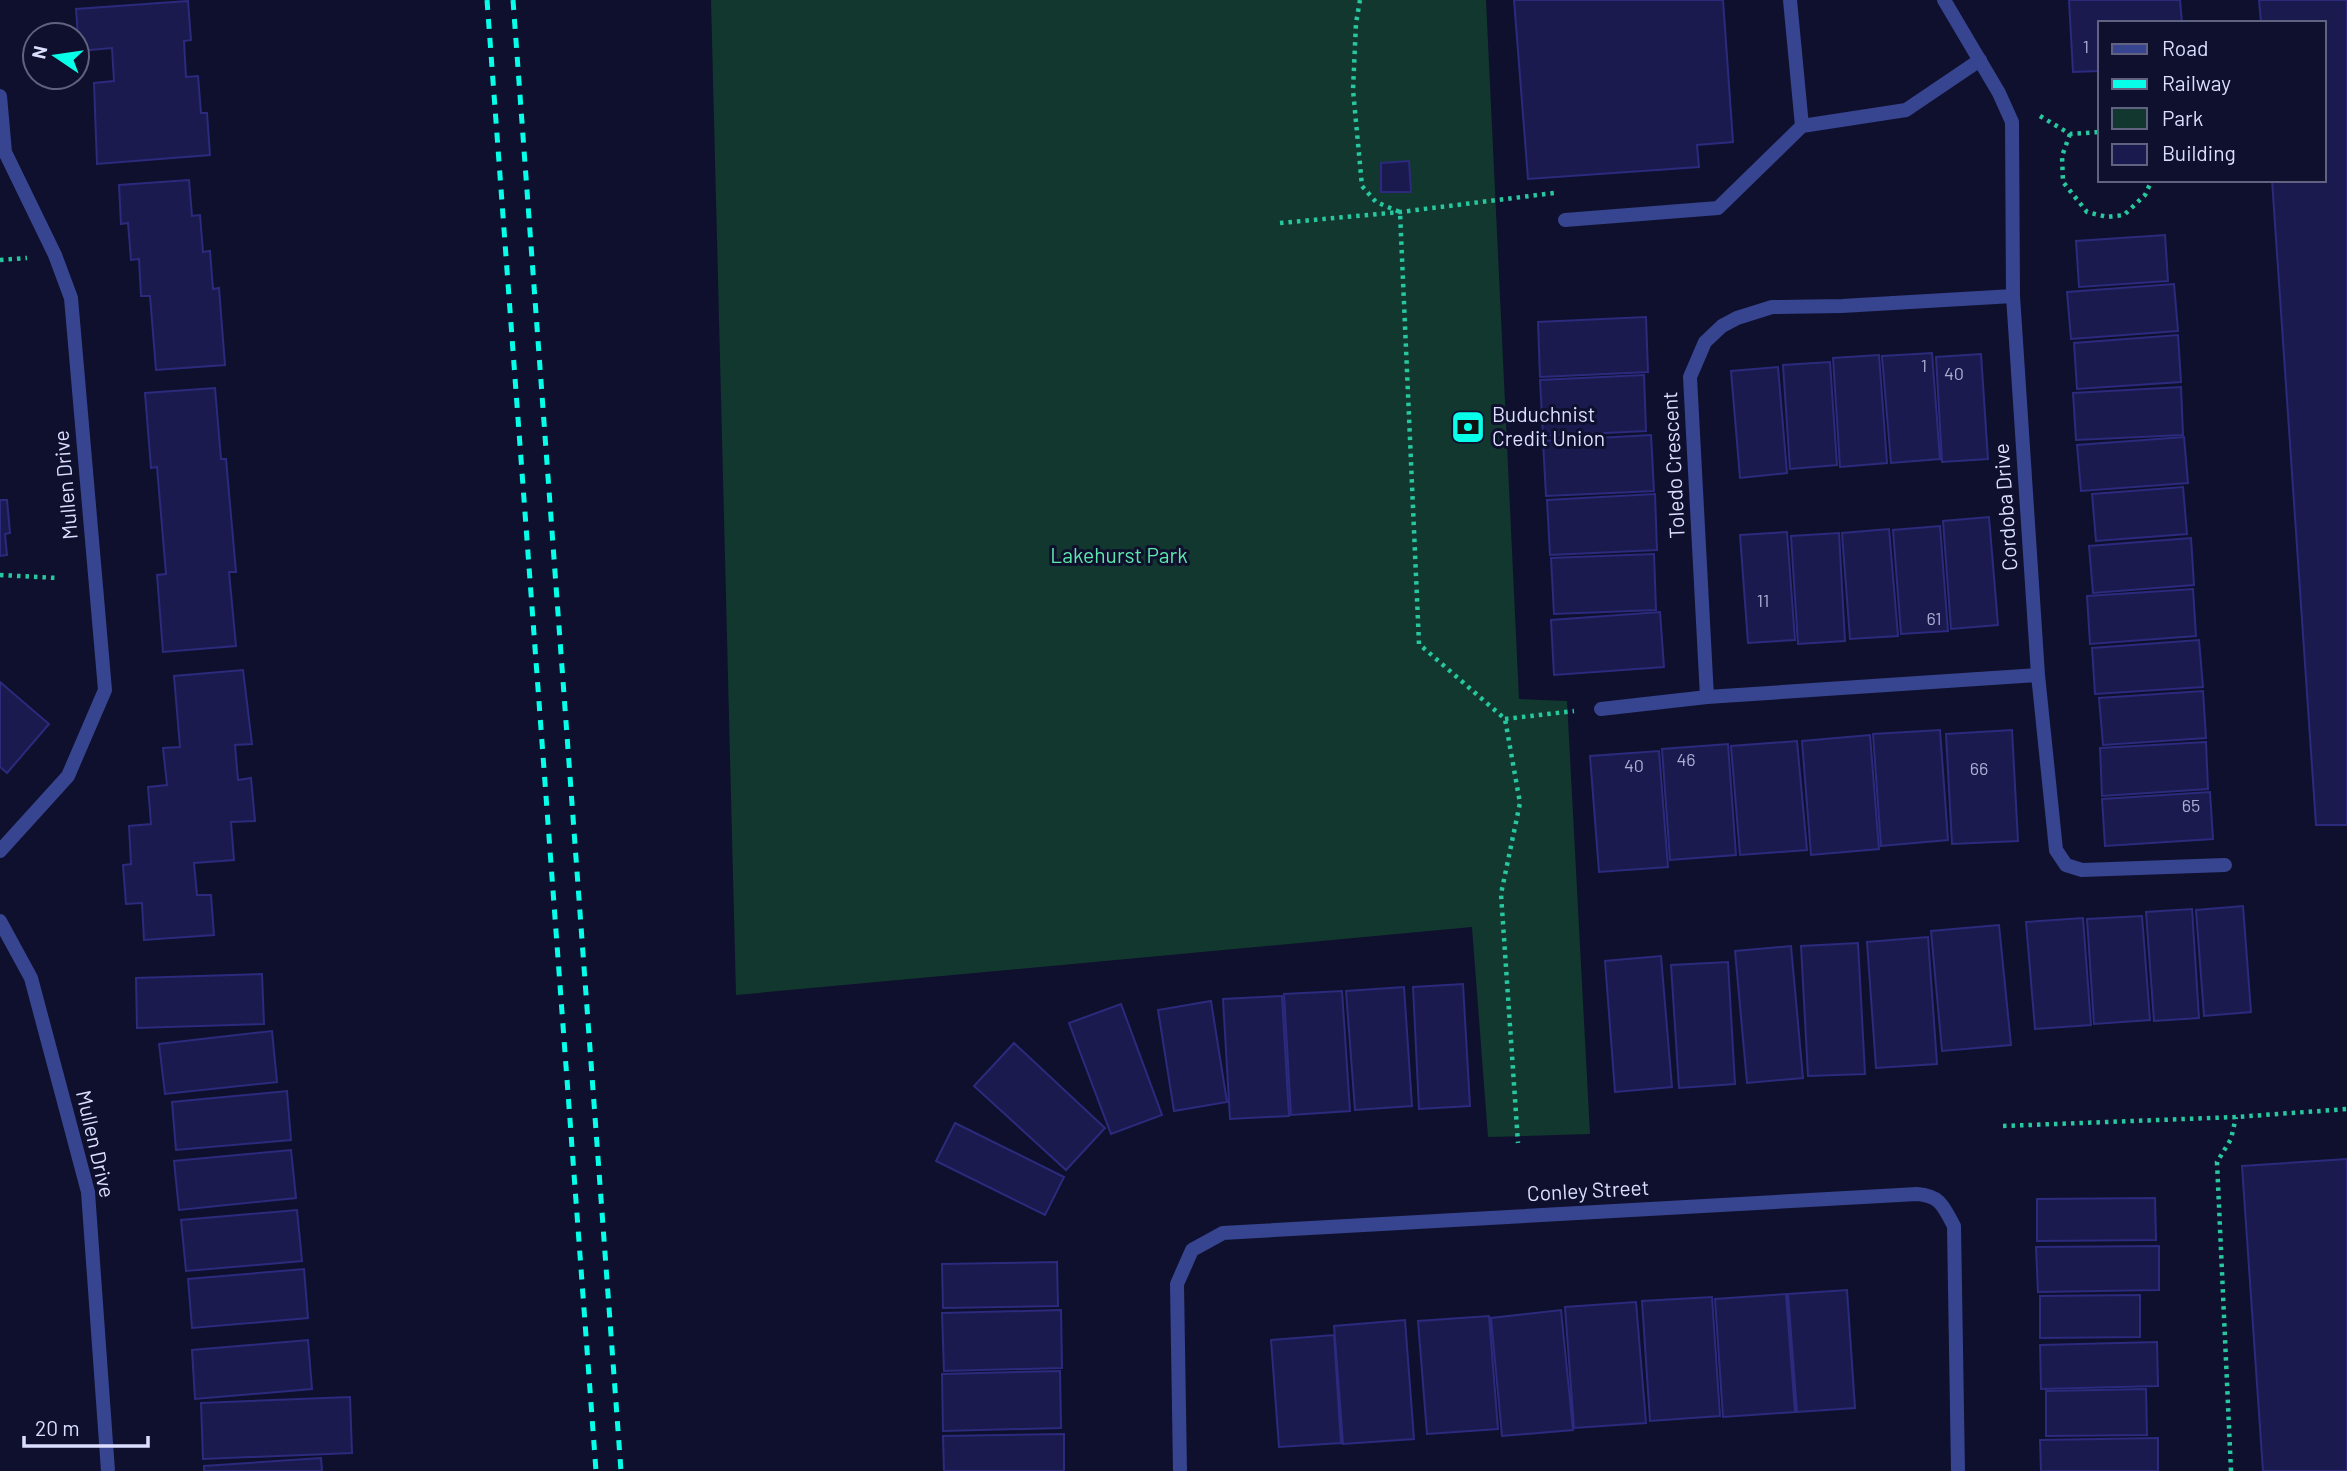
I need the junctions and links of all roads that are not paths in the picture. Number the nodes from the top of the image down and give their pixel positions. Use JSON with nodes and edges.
{"nodes":[{"id":1,"x":1790,"y":0,"type":"edge"},
{"id":2,"x":1944,"y":0,"type":"edge"},
{"id":3,"x":1980,"y":60,"type":"junction"},
{"id":4,"x":0,"y":96,"type":"edge"},
{"id":5,"x":1802,"y":125,"type":"junction"},
{"id":6,"x":1565,"y":220,"type":"dead end"},
{"id":7,"x":2013,"y":296,"type":"junction"},
{"id":8,"x":2038,"y":675,"type":"junction"},
{"id":9,"x":1707,"y":696,"type":"junction"},
{"id":10,"x":1601,"y":709,"type":"road end"},
{"id":11,"x":0,"y":851,"type":"edge"},
{"id":12,"x":2225,"y":865,"type":"dead end"},
{"id":13,"x":0,"y":921,"type":"edge"},
{"id":14,"x":108,"y":1471,"type":"edge"},
{"id":15,"x":1180,"y":1471,"type":"edge"},
{"id":16,"x":1958,"y":1471,"type":"edge"}],
"edges":[{"from":1,"to":5,"type":"street"},
{"from":2,"to":3,"type":"street","name":"Cordoba Drive"},
{"from":3,"to":5,"type":"street"},
{"from":3,"to":7,"type":"street","name":"Cordoba Drive"},
{"from":4,"to":11,"type":"street","name":"Mullen Drive"},
{"from":5,"to":6,"type":"street"},
{"from":7,"to":8,"type":"street","name":"Cordoba Drive"},
{"from":7,"to":9,"type":"street","name":"Toledo Crescent"},
{"from":8,"to":9,"type":"street"},
{"from":8,"to":12,"type":"street","name":"Cordoba Drive"},
{"from":9,"to":10,"type":"street"},
{"from":13,"to":14,"type":"street","name":"Mullen Drive"},
{"from":15,"to":16,"type":"street","name":"Conley Street"}]}
